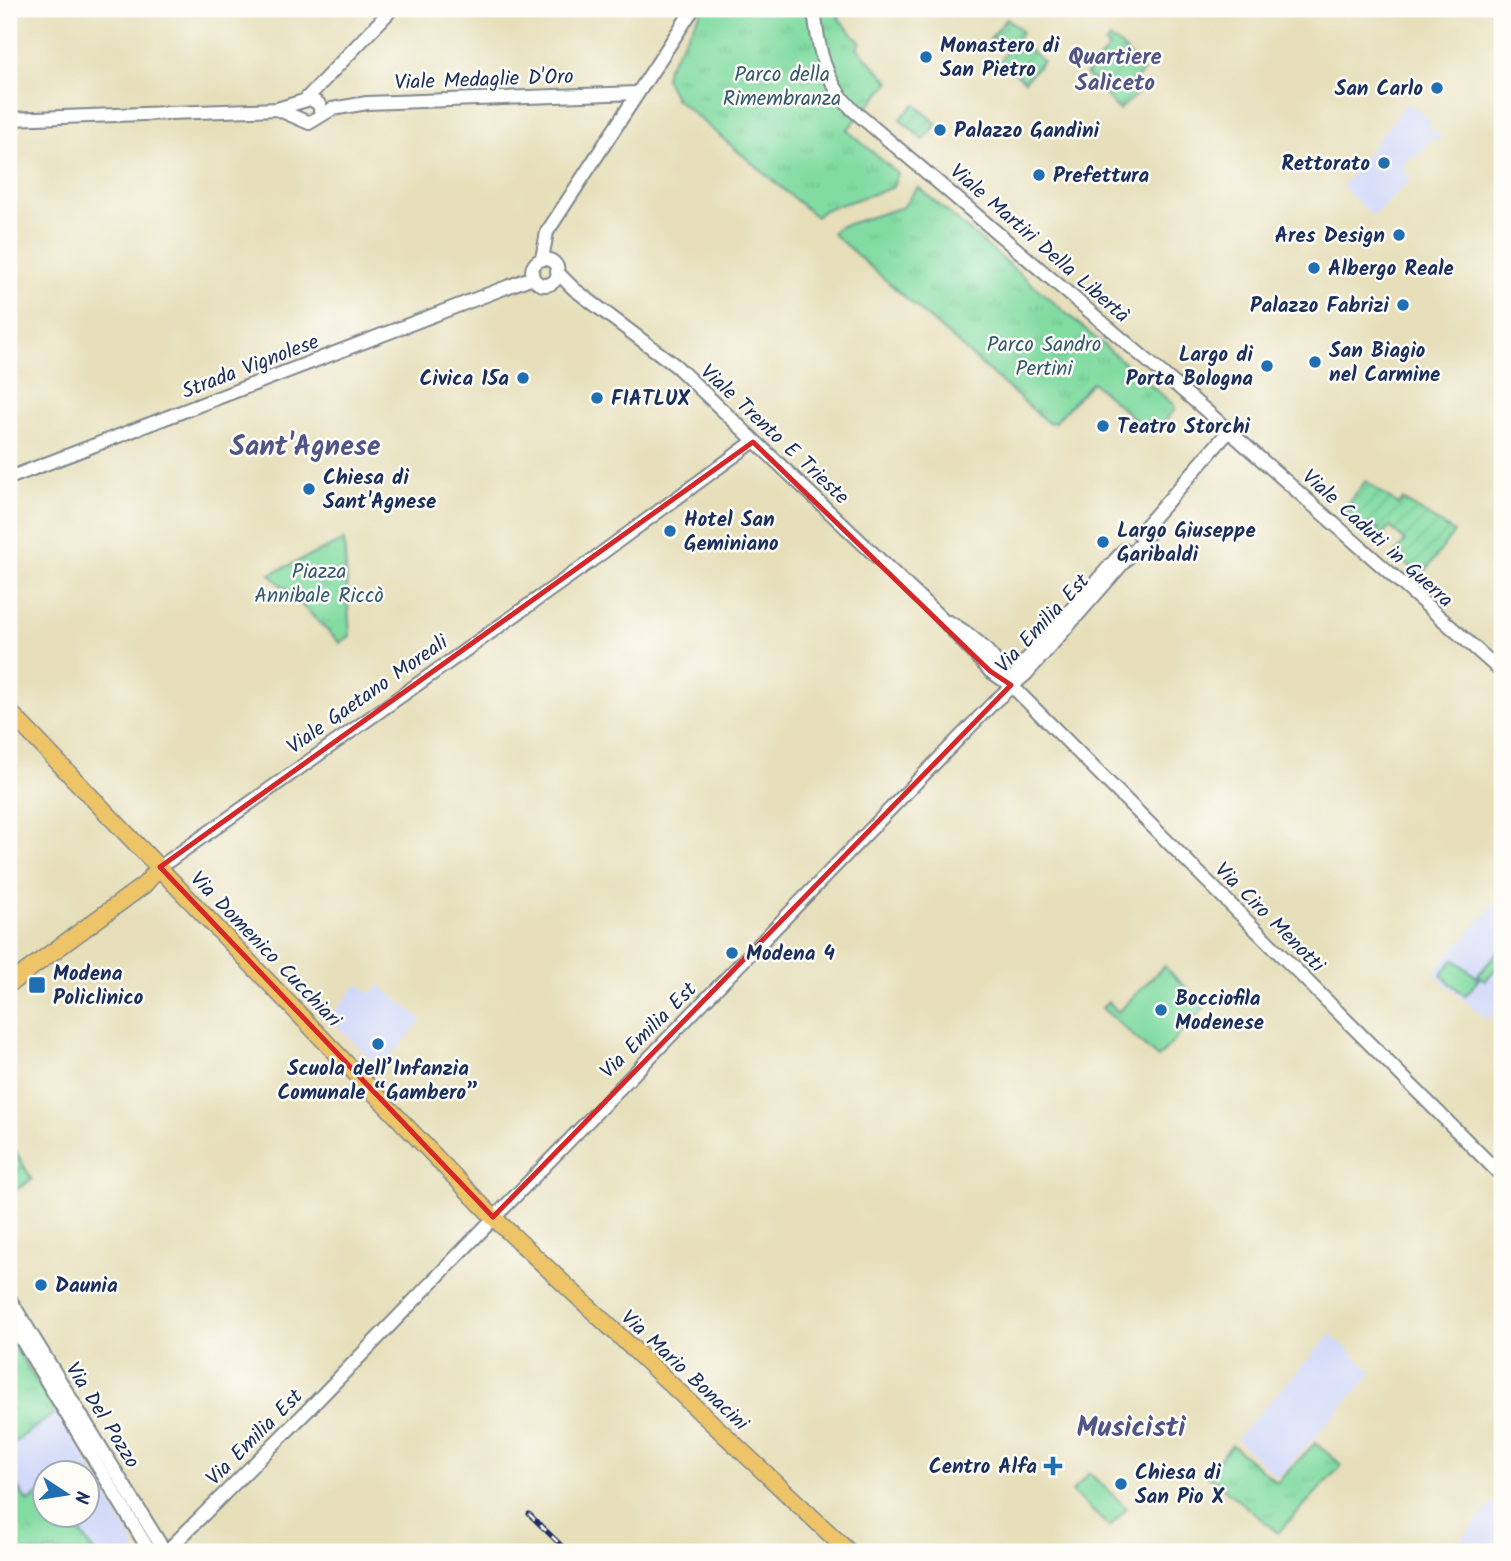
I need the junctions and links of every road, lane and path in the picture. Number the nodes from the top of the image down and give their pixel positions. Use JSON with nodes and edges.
{"nodes":[{"id":1,"x":392,"y":9,"type":"edge"},
{"id":2,"x":693,"y":9,"type":"edge"},
{"id":3,"x":814,"y":9,"type":"edge"},
{"id":4,"x":637,"y":93,"type":"junction"},
{"id":5,"x":314,"y":108,"type":"junction"},
{"id":6,"x":9,"y":119,"type":"edge"},
{"id":7,"x":542,"y":260,"type":"junction"},
{"id":8,"x":557,"y":272,"type":"junction"},
{"id":9,"x":533,"y":277,"type":"junction"},
{"id":10,"x":548,"y":284,"type":"junction"},
{"id":11,"x":575,"y":289,"type":"junction"},
{"id":12,"x":1229,"y":431,"type":"junction"},
{"id":13,"x":753,"y":442,"type":"junction"},
{"id":14,"x":9,"y":478,"type":"edge"},
{"id":15,"x":1152,"y":530,"type":"dead end"},
{"id":16,"x":1502,"y":672,"type":"edge"},
{"id":17,"x":1011,"y":685,"type":"junction"},
{"id":18,"x":9,"y":711,"type":"edge"},
{"id":19,"x":160,"y":867,"type":"junction"},
{"id":20,"x":9,"y":984,"type":"edge"},
{"id":21,"x":1502,"y":1176,"type":"edge"},
{"id":22,"x":493,"y":1217,"type":"junction"},
{"id":23,"x":9,"y":1298,"type":"edge"},
{"id":24,"x":9,"y":1319,"type":"edge"},
{"id":25,"x":64,"y":1398,"type":"junction"},
{"id":26,"x":108,"y":1470,"type":"junction"},
{"id":27,"x":150,"y":1552,"type":"edge"},
{"id":28,"x":166,"y":1552,"type":"edge"},
{"id":29,"x":849,"y":1552,"type":"edge"}],
"edges":[{"from":1,"to":5,"type":"street"},
{"from":2,"to":4,"type":"street"},
{"from":3,"to":12,"type":"street","name":"Viale Martiri Della Libertà"},
{"from":4,"to":5,"type":"street","name":"Viale Medaglie D'Oro"},
{"from":4,"to":7,"type":"street"},
{"from":5,"to":6,"type":"street","name":"Viale Medaglie D'Oro"},
{"from":7,"to":8,"type":"street"},
{"from":7,"to":9,"type":"street"},
{"from":8,"to":10,"type":"street"},
{"from":8,"to":11,"type":"street","name":"Viale Trento E Trieste"},
{"from":9,"to":10,"type":"street"},
{"from":9,"to":14,"type":"street","name":"Strada Vignolese"},
{"from":10,"to":11,"type":"street","name":"Viale Trento E Trieste"},
{"from":11,"to":13,"type":"street","name":"Viale Trento E Trieste"},
{"from":12,"to":16,"type":"street","name":"Viale Caduti in Guerra"},
{"from":12,"to":17,"type":"street"},
{"from":13,"to":17,"type":"street","name":"Viale Trento E Trieste"},
{"from":13,"to":19,"type":"street","name":"Viale Gaetano Moreali"},
{"from":15,"to":17,"type":"street","name":"Via Emilia Est"},
{"from":17,"to":21,"type":"street","name":"Via Ciro Menotti"},
{"from":17,"to":22,"type":"street","name":"Via Emilia Est"},
{"from":18,"to":19,"type":"main road","name":"Via Domenico Cucchiari"},
{"from":19,"to":20,"type":"main road","name":"Viale Gaetano Moreali"},
{"from":19,"to":22,"type":"main road","name":"Via Domenico Cucchiari"},
{"from":22,"to":28,"type":"street","name":"Via Emilia Est"},
{"from":22,"to":29,"type":"main road","name":"Via Mario Bonacini"},
{"from":23,"to":25,"type":"street","name":"Via Del Pozzo"},
{"from":24,"to":25,"type":"street","name":"Via Del Pozzo"},
{"from":25,"to":26,"type":"street","name":"Via Del Pozzo"},
{"from":26,"to":27,"type":"street","name":"Via Del Pozzo"},
{"from":26,"to":28,"type":"street","name":"Via Del Pozzo"}]}
